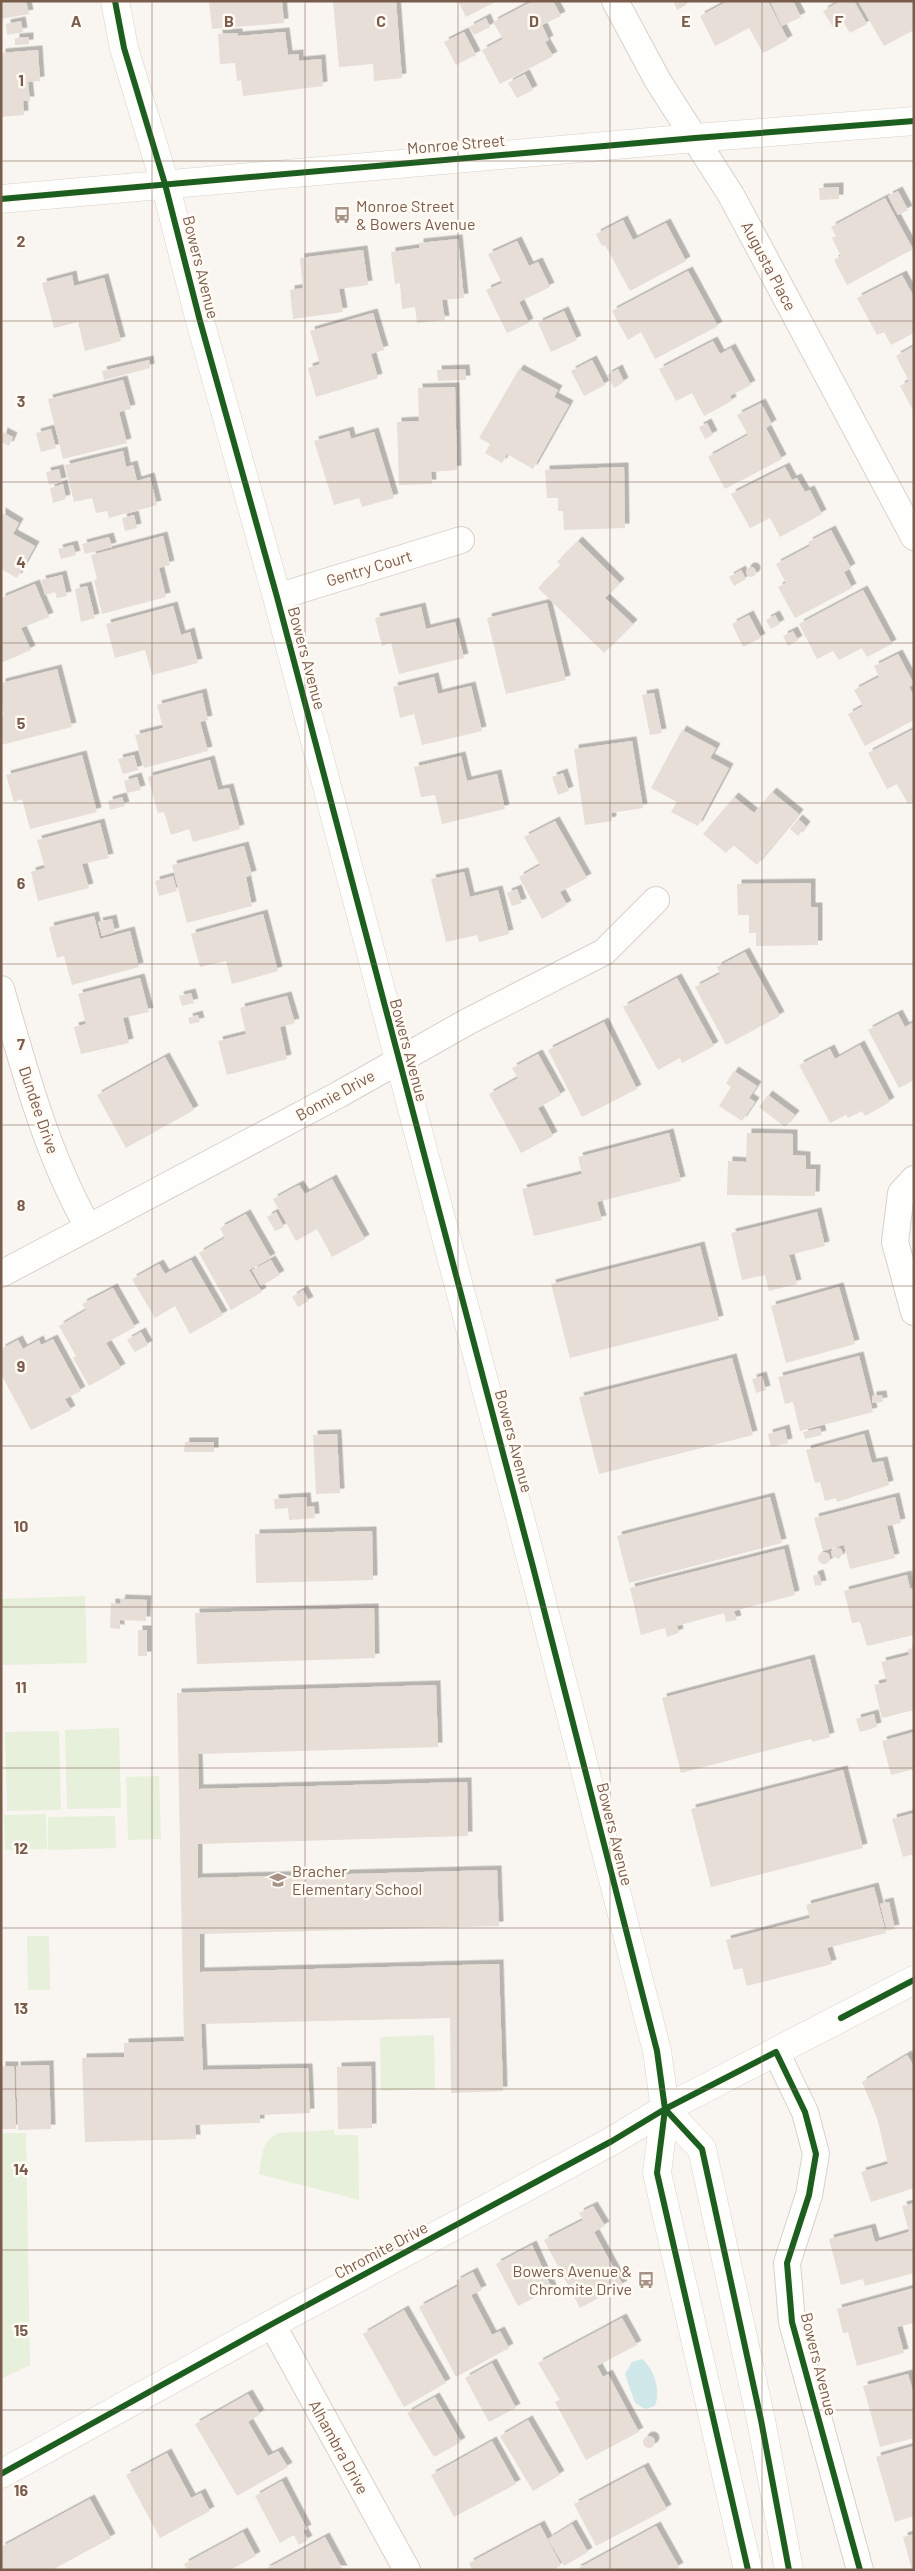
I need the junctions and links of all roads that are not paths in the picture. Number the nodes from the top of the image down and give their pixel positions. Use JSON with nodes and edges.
{"nodes":[{"id":1,"x":115,"y":1,"type":"edge"},
{"id":2,"x":614,"y":1,"type":"edge"},
{"id":3,"x":914,"y":121,"type":"edge"},
{"id":4,"x":695,"y":138,"type":"junction"},
{"id":5,"x":165,"y":184,"type":"junction"},
{"id":6,"x":1,"y":199,"type":"edge"},
{"id":7,"x":914,"y":537,"type":"edge"},
{"id":8,"x":461,"y":540,"type":"dead end"},
{"id":9,"x":277,"y":597,"type":"junction"},
{"id":10,"x":656,"y":900,"type":"dead end"},
{"id":11,"x":1,"y":989,"type":"edge"},
{"id":12,"x":397,"y":1060,"type":"junction"},
{"id":13,"x":907,"y":1186,"type":"edge"},
{"id":14,"x":88,"y":1227,"type":"junction"},
{"id":15,"x":1,"y":1274,"type":"edge"},
{"id":16,"x":914,"y":1312,"type":"edge"},
{"id":17,"x":914,"y":1980,"type":"edge"},
{"id":18,"x":776,"y":2052,"type":"junction"},
{"id":19,"x":665,"y":2109,"type":"junction"},
{"id":20,"x":272,"y":2324,"type":"junction"},
{"id":21,"x":1,"y":2474,"type":"edge"},
{"id":22,"x":407,"y":2570,"type":"edge"},
{"id":23,"x":748,"y":2570,"type":"edge"},
{"id":24,"x":789,"y":2570,"type":"edge"},
{"id":25,"x":860,"y":2570,"type":"edge"}],
"edges":[{"from":1,"to":5,"type":"main road","name":"Bowers Avenue"},
{"from":2,"to":4,"type":"street","name":"Augusta Place"},
{"from":3,"to":4,"type":"main road","name":"Monroe Street"},
{"from":4,"to":5,"type":"main road","name":"Monroe Street"},
{"from":4,"to":7,"type":"street","name":"Augusta Place"},
{"from":5,"to":6,"type":"main road","name":"Monroe Street"},
{"from":5,"to":9,"type":"main road","name":"Bowers Avenue"},
{"from":8,"to":9,"type":"street","name":"Gentry Court"},
{"from":9,"to":12,"type":"main road","name":"Bowers Avenue"},
{"from":10,"to":12,"type":"street","name":"Bonnie Drive"},
{"from":11,"to":14,"type":"street","name":"Dundee Drive"},
{"from":12,"to":14,"type":"street","name":"Bonnie Drive"},
{"from":12,"to":19,"type":"main road","name":"Bowers Avenue"},
{"from":13,"to":16,"type":"street"},
{"from":14,"to":15,"type":"street","name":"Bonnie Drive"},
{"from":17,"to":18,"type":"main road","name":"Chromite Drive"},
{"from":18,"to":19,"type":"main road","name":"Chromite Drive"},
{"from":18,"to":25,"type":"street","name":"Bowers Avenue"},
{"from":19,"to":20,"type":"main road","name":"Chromite Drive"},
{"from":19,"to":23,"type":"main road","name":"Bowers Avenue"},
{"from":19,"to":24,"type":"main road"},
{"from":20,"to":21,"type":"main road","name":"Chromite Drive"},
{"from":20,"to":22,"type":"street","name":"Alhambra Drive"}]}
